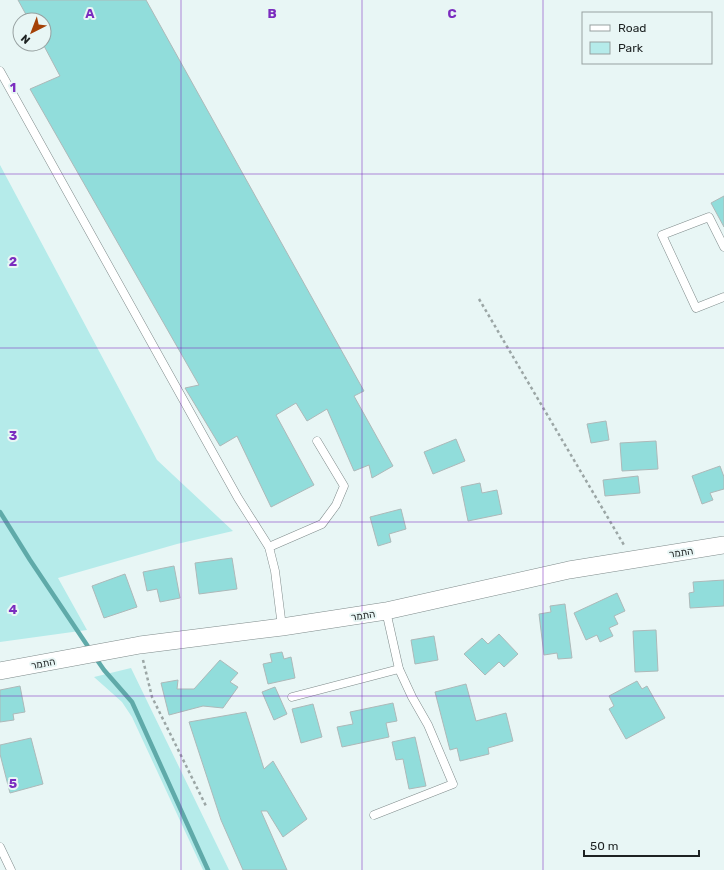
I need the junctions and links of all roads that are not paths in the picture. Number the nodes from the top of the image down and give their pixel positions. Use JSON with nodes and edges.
{"nodes":[{"id":1,"x":0,"y":71,"type":"edge"},
{"id":2,"x":724,"y":247,"type":"edge"},
{"id":3,"x":724,"y":297,"type":"edge"},
{"id":4,"x":317,"y":441,"type":"dead end"},
{"id":5,"x":724,"y":545,"type":"edge"},
{"id":6,"x":269,"y":547,"type":"junction"},
{"id":7,"x":386,"y":611,"type":"junction"},
{"id":8,"x":282,"y":627,"type":"junction"},
{"id":9,"x":399,"y":670,"type":"junction"},
{"id":10,"x":0,"y":671,"type":"edge"},
{"id":11,"x":292,"y":697,"type":"dead end"},
{"id":12,"x":374,"y":815,"type":"dead end"},
{"id":13,"x":0,"y":847,"type":"edge"},
{"id":14,"x":11,"y":870,"type":"edge"}],
"edges":[{"from":1,"to":6,"type":"lane"},
{"from":2,"to":3,"type":"lane"},
{"from":4,"to":6,"type":"lane"},
{"from":5,"to":7,"type":"street","name":"התמר"},
{"from":6,"to":8,"type":"lane"},
{"from":7,"to":8,"type":"street","name":"התמר"},
{"from":7,"to":9,"type":"lane"},
{"from":8,"to":10,"type":"street","name":"התמר"},
{"from":9,"to":11,"type":"lane"},
{"from":9,"to":12,"type":"lane"},
{"from":13,"to":14,"type":"lane"}]}
